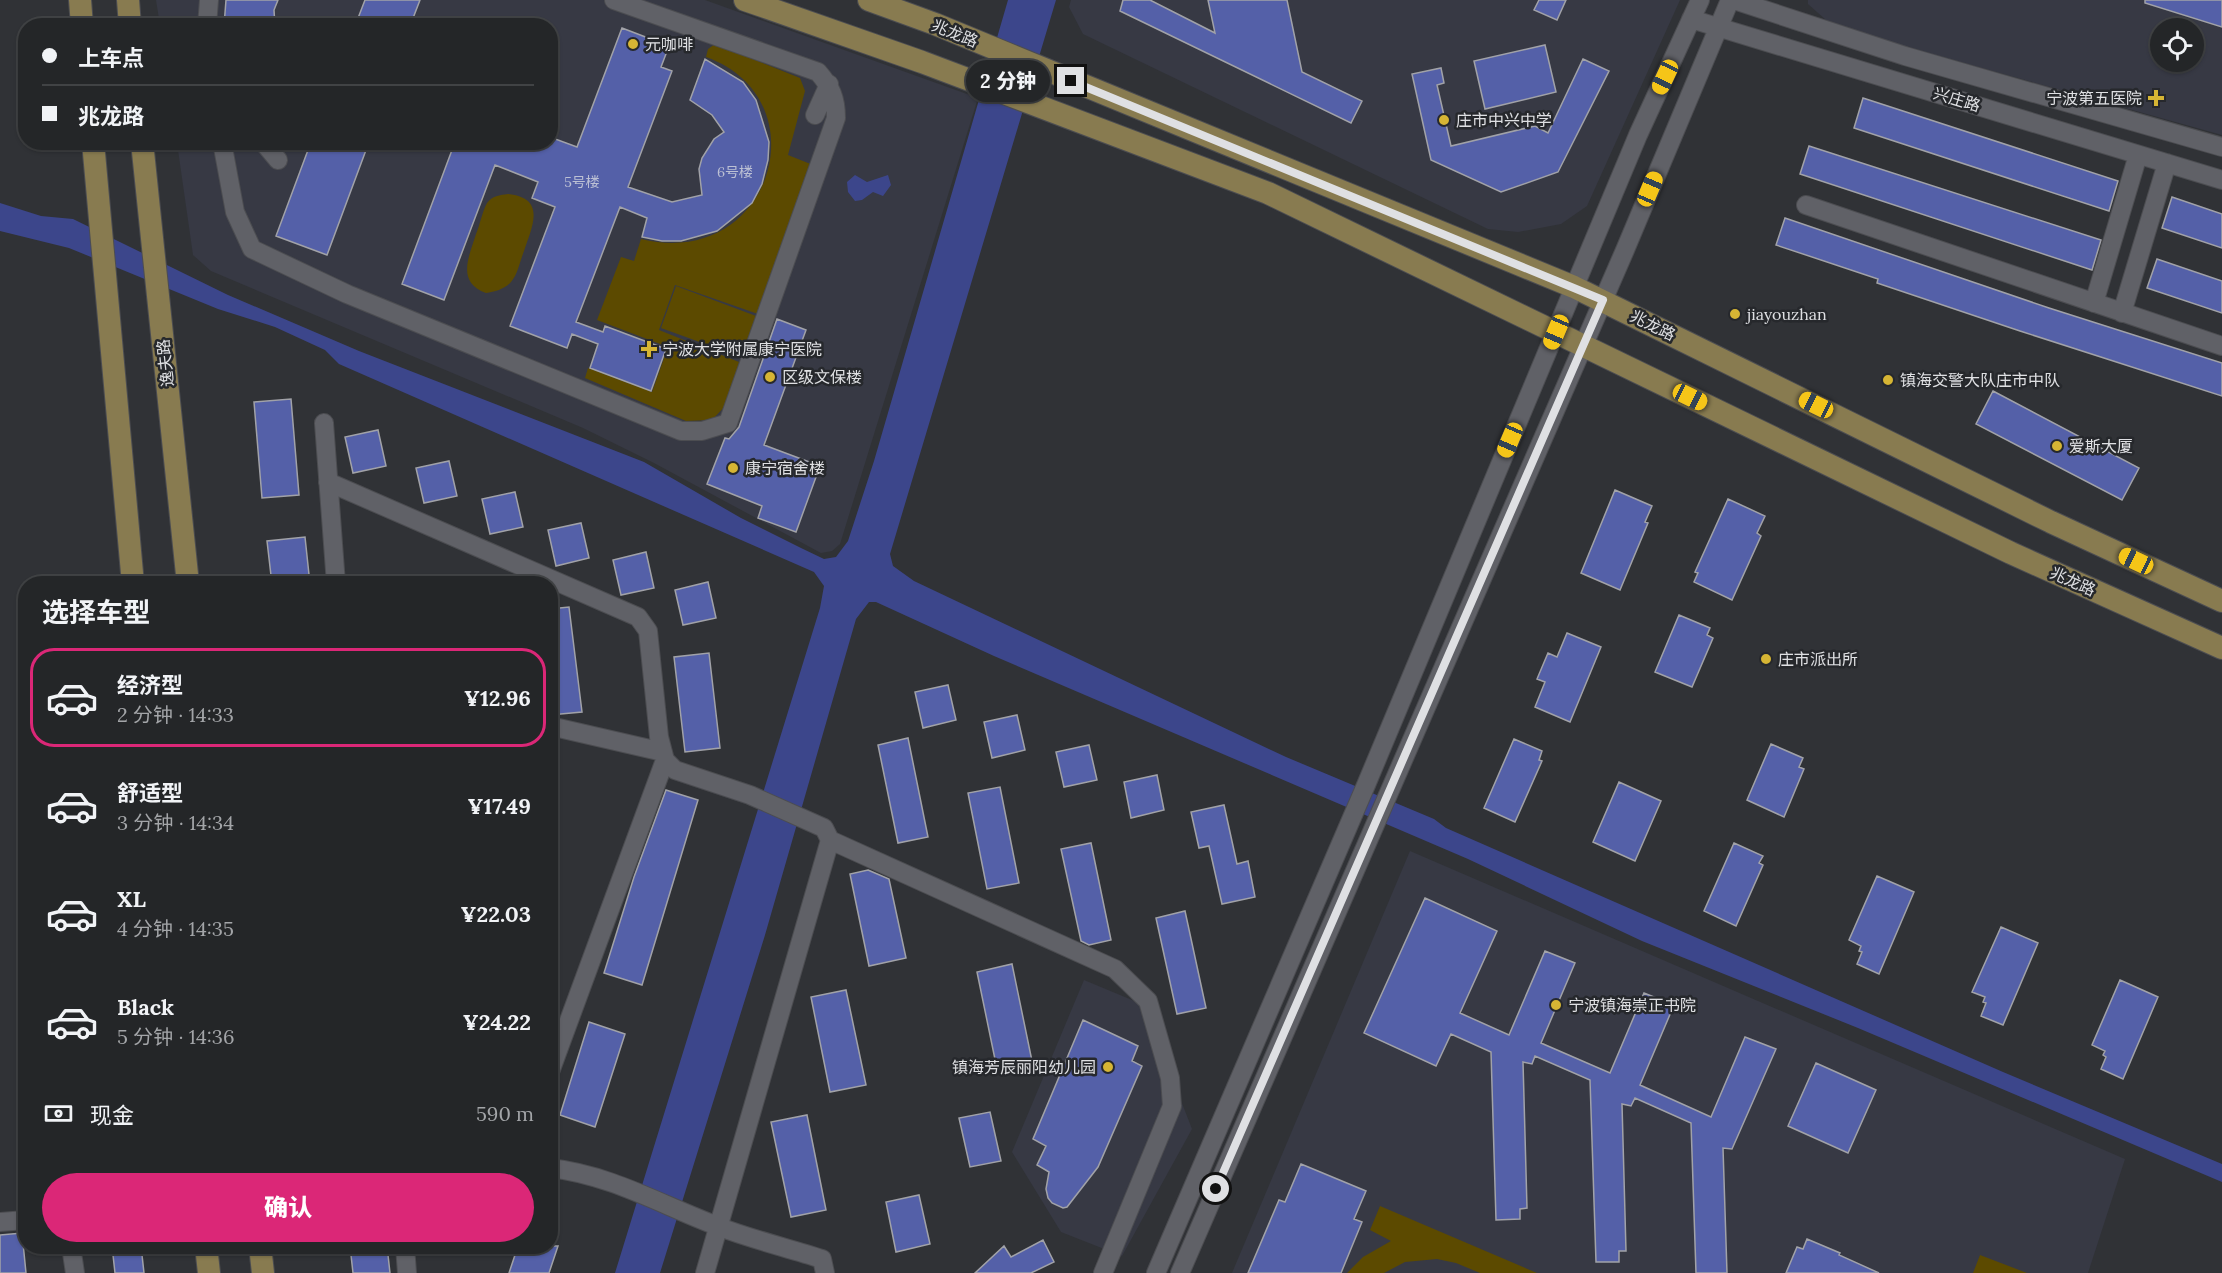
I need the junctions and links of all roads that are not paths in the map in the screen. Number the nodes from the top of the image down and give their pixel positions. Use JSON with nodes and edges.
{"nodes":[{"id":1,"x":80,"y":0,"type":"edge"},
{"id":2,"x":128,"y":0,"type":"edge"},
{"id":3,"x":209,"y":0,"type":"edge"},
{"id":4,"x":614,"y":0,"type":"edge"},
{"id":5,"x":745,"y":0,"type":"edge"},
{"id":6,"x":869,"y":0,"type":"edge"},
{"id":7,"x":1700,"y":0,"type":"edge"},
{"id":8,"x":1732,"y":0,"type":"edge"},
{"id":9,"x":81,"y":18,"type":"edge"},
{"id":10,"x":129,"y":18,"type":"edge"},
{"id":11,"x":208,"y":18,"type":"edge"},
{"id":12,"x":1691,"y":19,"type":"junction"},
{"id":13,"x":1718,"y":27,"type":"junction"},
{"id":14,"x":829,"y":84,"type":"junction"},
{"id":15,"x":815,"y":115,"type":"dead end"},
{"id":16,"x":2222,"y":147,"type":"edge"},
{"id":17,"x":94,"y":150,"type":"edge"},
{"id":18,"x":143,"y":150,"type":"edge"},
{"id":19,"x":223,"y":150,"type":"edge"},
{"id":20,"x":270,"y":150,"type":"edge"},
{"id":21,"x":2138,"y":154,"type":"junction"},
{"id":22,"x":278,"y":160,"type":"dead end"},
{"id":23,"x":2167,"y":163,"type":"junction"},
{"id":24,"x":2222,"y":180,"type":"edge"},
{"id":25,"x":1806,"y":205,"type":"dead end"},
{"id":26,"x":1574,"y":287,"type":"junction"},
{"id":27,"x":1603,"y":300,"type":"junction"},
{"id":28,"x":2094,"y":303,"type":"junction"},
{"id":29,"x":2122,"y":313,"type":"junction"},
{"id":30,"x":1556,"y":332,"type":"junction"},
{"id":31,"x":1583,"y":346,"type":"junction"},
{"id":32,"x":2222,"y":346,"type":"edge"},
{"id":33,"x":324,"y":423,"type":"dead end"},
{"id":34,"x":328,"y":482,"type":"junction"},
{"id":35,"x":132,"y":576,"type":"edge"},
{"id":36,"x":187,"y":576,"type":"edge"},
{"id":37,"x":335,"y":576,"type":"edge"},
{"id":38,"x":544,"y":576,"type":"edge"},
{"id":39,"x":558,"y":582,"type":"edge"},
{"id":40,"x":2222,"y":601,"type":"edge"},
{"id":41,"x":2222,"y":648,"type":"edge"},
{"id":42,"x":558,"y":728,"type":"edge"},
{"id":43,"x":664,"y":756,"type":"junction"},
{"id":44,"x":830,"y":840,"type":"junction"},
{"id":45,"x":558,"y":1050,"type":"edge"},
{"id":46,"x":558,"y":1169,"type":"edge"},
{"id":47,"x":18,"y":1221,"type":"edge"},
{"id":48,"x":0,"y":1222,"type":"edge"},
{"id":49,"x":720,"y":1227,"type":"junction"},
{"id":50,"x":72,"y":1254,"type":"edge"},
{"id":51,"x":207,"y":1254,"type":"edge"},
{"id":52,"x":262,"y":1254,"type":"edge"},
{"id":53,"x":406,"y":1254,"type":"edge"},
{"id":54,"x":75,"y":1273,"type":"edge"},
{"id":55,"x":209,"y":1273,"type":"edge"},
{"id":56,"x":263,"y":1273,"type":"edge"},
{"id":57,"x":407,"y":1273,"type":"edge"},
{"id":58,"x":705,"y":1273,"type":"edge"},
{"id":59,"x":825,"y":1273,"type":"edge"},
{"id":60,"x":1103,"y":1273,"type":"edge"},
{"id":61,"x":1156,"y":1273,"type":"edge"},
{"id":62,"x":1180,"y":1273,"type":"edge"}],
"edges":[{"from":1,"to":9,"type":"main road"},
{"from":2,"to":10,"type":"main road"},
{"from":3,"to":11,"type":"street"},
{"from":4,"to":14,"type":"street"},
{"from":5,"to":30,"type":"main road","name":"兆龙路"},
{"from":6,"to":26,"type":"main road","name":"兆龙路"},
{"from":7,"to":12,"type":"street"},
{"from":8,"to":13,"type":"street"},
{"from":8,"to":16,"type":"street","name":"兴庄路"},
{"from":12,"to":13,"type":"street","name":"兴庄路"},
{"from":12,"to":26,"type":"street"},
{"from":13,"to":21,"type":"street","name":"兴庄路"},
{"from":13,"to":27,"type":"street"},
{"from":14,"to":15,"type":"street"},
{"from":14,"to":19,"type":"street"},
{"from":17,"to":35,"type":"main road"},
{"from":18,"to":36,"type":"main road","name":"逸夫路"},
{"from":20,"to":22,"type":"street"},
{"from":21,"to":23,"type":"street","name":"兴庄路"},
{"from":21,"to":28,"type":"street"},
{"from":23,"to":24,"type":"street","name":"兴庄路"},
{"from":23,"to":29,"type":"street"},
{"from":25,"to":28,"type":"street"},
{"from":26,"to":27,"type":"main road","name":"兆龙路"},
{"from":26,"to":30,"type":"street"},
{"from":27,"to":31,"type":"street"},
{"from":27,"to":40,"type":"main road","name":"兆龙路"},
{"from":28,"to":29,"type":"street"},
{"from":29,"to":32,"type":"street"},
{"from":30,"to":31,"type":"main road","name":"兆龙路"},
{"from":30,"to":61,"type":"street"},
{"from":31,"to":41,"type":"main road","name":"兆龙路"},
{"from":31,"to":62,"type":"street"},
{"from":33,"to":34,"type":"street"},
{"from":34,"to":37,"type":"street"},
{"from":34,"to":38,"type":"street"},
{"from":39,"to":43,"type":"street"},
{"from":42,"to":43,"type":"street"},
{"from":43,"to":44,"type":"street"},
{"from":43,"to":45,"type":"street"},
{"from":44,"to":49,"type":"street"},
{"from":44,"to":60,"type":"street"},
{"from":46,"to":49,"type":"street"},
{"from":47,"to":48,"type":"street"},
{"from":49,"to":58,"type":"street"},
{"from":49,"to":59,"type":"street"},
{"from":50,"to":54,"type":"street"},
{"from":51,"to":55,"type":"main road"},
{"from":52,"to":56,"type":"main road"},
{"from":53,"to":57,"type":"street"}]}
